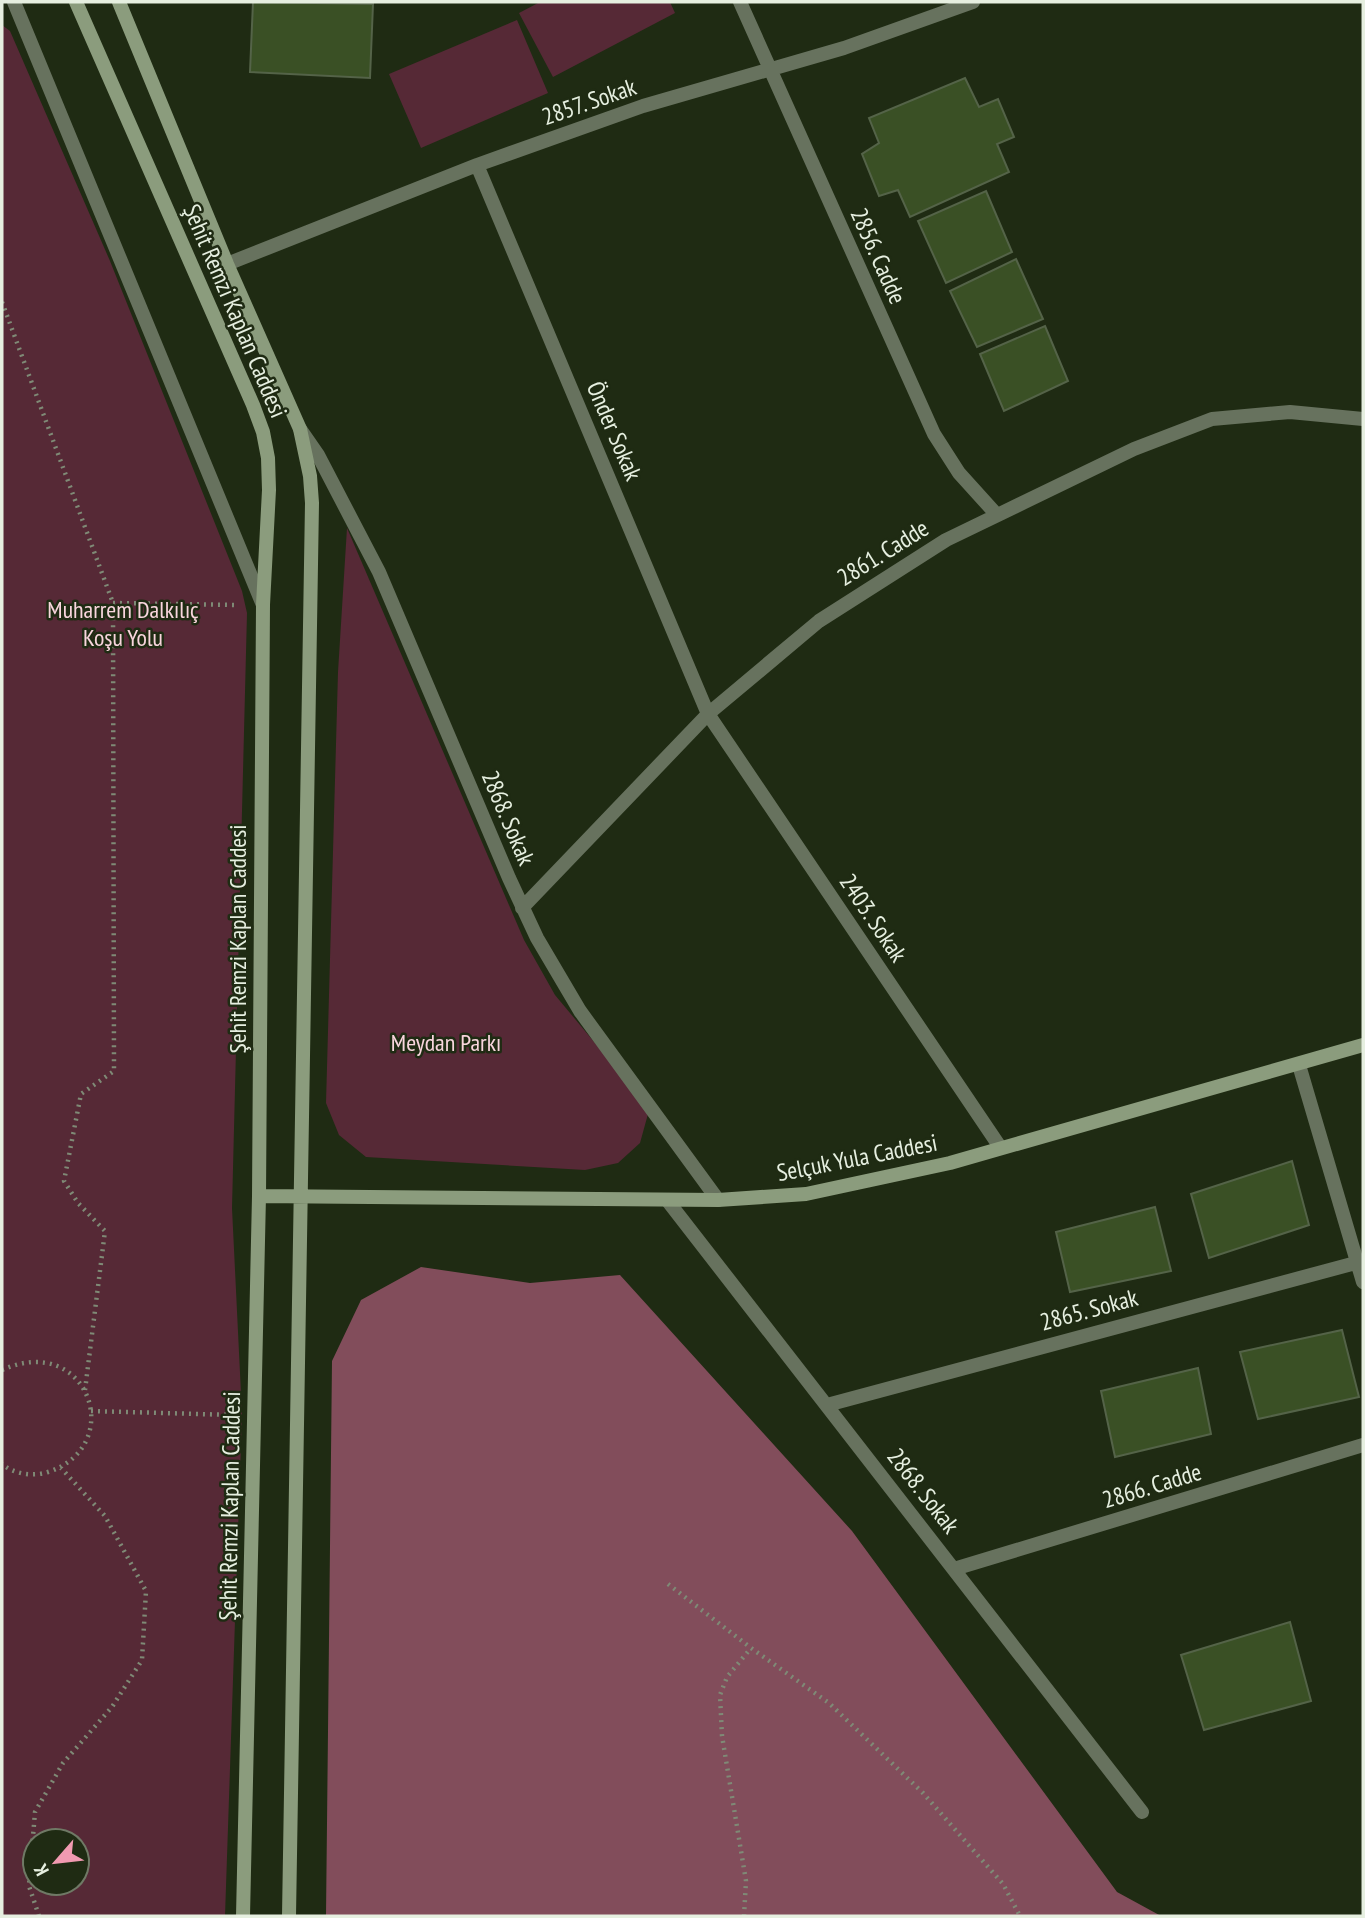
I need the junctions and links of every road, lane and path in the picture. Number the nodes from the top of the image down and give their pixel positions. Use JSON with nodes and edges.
{"nodes":[{"id":1,"x":14,"y":2,"type":"edge"},
{"id":2,"x":76,"y":2,"type":"edge"},
{"id":3,"x":120,"y":2,"type":"edge"},
{"id":4,"x":740,"y":2,"type":"edge"},
{"id":5,"x":973,"y":2,"type":"edge"},
{"id":6,"x":769,"y":70,"type":"junction"},
{"id":7,"x":477,"y":164,"type":"junction"},
{"id":8,"x":227,"y":264,"type":"junction"},
{"id":9,"x":2,"y":302,"type":"edge"},
{"id":10,"x":1363,"y":419,"type":"edge"},
{"id":11,"x":300,"y":429,"type":"junction"},
{"id":12,"x":997,"y":515,"type":"junction"},
{"id":13,"x":113,"y":603,"type":"junction"},
{"id":14,"x":263,"y":605,"type":"junction"},
{"id":15,"x":708,"y":715,"type":"junction"},
{"id":16,"x":522,"y":908,"type":"junction"},
{"id":17,"x":1363,"y":1045,"type":"edge"},
{"id":18,"x":1299,"y":1065,"type":"junction"},
{"id":19,"x":1000,"y":1147,"type":"junction"},
{"id":20,"x":259,"y":1196,"type":"junction"},
{"id":21,"x":301,"y":1197,"type":"junction"},
{"id":22,"x":667,"y":1200,"type":"junction"},
{"id":23,"x":718,"y":1200,"type":"junction"},
{"id":24,"x":1361,"y":1261,"type":"edge"},
{"id":25,"x":1363,"y":1282,"type":"edge"},
{"id":26,"x":2,"y":1370,"type":"edge"},
{"id":27,"x":85,"y":1390,"type":"junction"},
{"id":28,"x":827,"y":1405,"type":"junction"},
{"id":29,"x":91,"y":1411,"type":"junction"},
{"id":30,"x":254,"y":1415,"type":"junction"},
{"id":31,"x":1363,"y":1445,"type":"edge"},
{"id":32,"x":2,"y":1464,"type":"edge"},
{"id":33,"x":61,"y":1468,"type":"junction"},
{"id":34,"x":954,"y":1569,"type":"junction"},
{"id":35,"x":668,"y":1584,"type":"dead end"},
{"id":36,"x":751,"y":1648,"type":"junction"},
{"id":37,"x":1142,"y":1812,"type":"dead end"},
{"id":38,"x":40,"y":1916,"type":"edge"},
{"id":39,"x":243,"y":1916,"type":"edge"},
{"id":40,"x":289,"y":1916,"type":"edge"},
{"id":41,"x":744,"y":1916,"type":"edge"},
{"id":42,"x":1020,"y":1916,"type":"edge"}],
"edges":[{"from":1,"to":14,"type":"street"},
{"from":2,"to":14,"type":"main road","name":"Şehit Remzi Kaplan Caddesi"},
{"from":3,"to":8,"type":"main road","name":"Şehit Remzi Kaplan Caddesi"},
{"from":4,"to":6,"type":"street","name":"2856. Cadde"},
{"from":5,"to":6,"type":"street","name":"2857. Sokak"},
{"from":6,"to":7,"type":"street","name":"2857. Sokak"},
{"from":6,"to":12,"type":"street","name":"2856. Cadde"},
{"from":7,"to":8,"type":"street","name":"2857. Sokak"},
{"from":7,"to":15,"type":"street","name":"Önder Sokak"},
{"from":8,"to":11,"type":"main road","name":"Şehit Remzi Kaplan Caddesi"},
{"from":9,"to":13,"type":"path"},
{"from":10,"to":12,"type":"street","name":"2861. Cadde"},
{"from":11,"to":16,"type":"street","name":"2868. Sokak"},
{"from":11,"to":21,"type":"main road","name":"Şehit Remzi Kaplan Caddesi"},
{"from":12,"to":15,"type":"street","name":"2861. Cadde"},
{"from":13,"to":14,"type":"path"},
{"from":13,"to":27,"type":"path"},
{"from":14,"to":20,"type":"main road","name":"Şehit Remzi Kaplan Caddesi"},
{"from":15,"to":16,"type":"street","name":"2861. Cadde"},
{"from":15,"to":19,"type":"street","name":"2403. Sokak"},
{"from":16,"to":23,"type":"street","name":"2868. Sokak"},
{"from":17,"to":18,"type":"main road","name":"Selçuk Yula Caddesi"},
{"from":18,"to":19,"type":"main road","name":"Selçuk Yula Caddesi"},
{"from":18,"to":24,"type":"street"},
{"from":19,"to":23,"type":"main road","name":"Selçuk Yula Caddesi"},
{"from":20,"to":21,"type":"main road","name":"Selçuk Yula Caddesi"},
{"from":20,"to":30,"type":"main road","name":"Şehit Remzi Kaplan Caddesi"},
{"from":21,"to":22,"type":"main road","name":"Selçuk Yula Caddesi"},
{"from":21,"to":40,"type":"main road","name":"Şehit Remzi Kaplan Caddesi"},
{"from":22,"to":23,"type":"main road","name":"Selçuk Yula Caddesi"},
{"from":22,"to":28,"type":"street","name":"2868. Sokak"},
{"from":24,"to":25,"type":"street"},
{"from":24,"to":28,"type":"street","name":"2865. Sokak"},
{"from":26,"to":27,"type":"path"},
{"from":27,"to":29,"type":"path"},
{"from":28,"to":34,"type":"street","name":"2868. Sokak"},
{"from":29,"to":30,"type":"path"},
{"from":29,"to":33,"type":"path"},
{"from":30,"to":39,"type":"main road","name":"Şehit Remzi Kaplan Caddesi"},
{"from":31,"to":34,"type":"street","name":"2866. Cadde"},
{"from":32,"to":33,"type":"path"},
{"from":33,"to":38,"type":"path"},
{"from":34,"to":37,"type":"street","name":"2868. Sokak"},
{"from":35,"to":36,"type":"path"},
{"from":36,"to":41,"type":"path"},
{"from":36,"to":42,"type":"path"}]}
